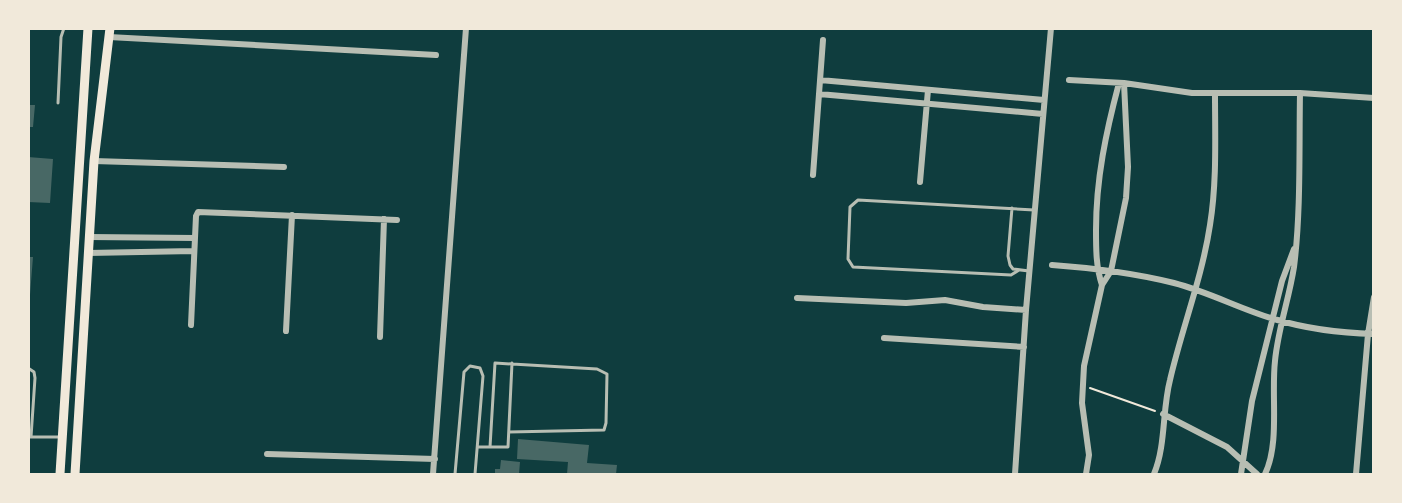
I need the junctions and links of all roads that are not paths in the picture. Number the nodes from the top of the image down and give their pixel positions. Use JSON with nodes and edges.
{"nodes":[{"id":1,"x":64,"y":28,"type":"edge"},
{"id":2,"x":88,"y":28,"type":"edge"},
{"id":3,"x":466,"y":28,"type":"edge"},
{"id":4,"x":1051,"y":28,"type":"edge"},
{"id":5,"x":109,"y":33,"type":"edge"},
{"id":6,"x":823,"y":40,"type":"dead end"},
{"id":7,"x":436,"y":55,"type":"dead end"},
{"id":8,"x":820,"y":80,"type":"junction"},
{"id":9,"x":1069,"y":80,"type":"dead end"},
{"id":10,"x":1121,"y":83,"type":"junction"},
{"id":11,"x":928,"y":90,"type":"junction"},
{"id":12,"x":1215,"y":93,"type":"junction"},
{"id":13,"x":1300,"y":93,"type":"junction"},
{"id":14,"x":819,"y":94,"type":"junction"},
{"id":15,"x":1374,"y":98,"type":"edge"},
{"id":16,"x":1044,"y":100,"type":"junction"},
{"id":17,"x":58,"y":103,"type":"dead end"},
{"id":18,"x":927,"y":104,"type":"junction"},
{"id":19,"x":1043,"y":114,"type":"junction"},
{"id":20,"x":94,"y":161,"type":"junction"},
{"id":21,"x":284,"y":167,"type":"dead end"},
{"id":22,"x":813,"y":175,"type":"dead end"},
{"id":23,"x":920,"y":182,"type":"dead end"},
{"id":24,"x":1012,"y":208,"type":"junction"},
{"id":25,"x":1034,"y":210,"type":"junction"},
{"id":26,"x":292,"y":215,"type":"junction"},
{"id":27,"x":384,"y":219,"type":"junction"},
{"id":28,"x":397,"y":220,"type":"dead end"},
{"id":29,"x":89,"y":237,"type":"junction"},
{"id":30,"x":103,"y":238,"type":"junction"},
{"id":31,"x":164,"y":238,"type":"junction"},
{"id":32,"x":195,"y":238,"type":"junction"},
{"id":33,"x":1294,"y":249,"type":"junction"},
{"id":34,"x":165,"y":251,"type":"junction"},
{"id":35,"x":194,"y":251,"type":"junction"},
{"id":36,"x":88,"y":253,"type":"junction"},
{"id":37,"x":103,"y":253,"type":"junction"},
{"id":38,"x":1052,"y":265,"type":"dead end"},
{"id":39,"x":1096,"y":269,"type":"junction"},
{"id":40,"x":1019,"y":270,"type":"junction"},
{"id":41,"x":1029,"y":271,"type":"junction"},
{"id":42,"x":1111,"y":271,"type":"junction"},
{"id":43,"x":1102,"y":285,"type":"junction"},
{"id":44,"x":1195,"y":290,"type":"junction"},
{"id":45,"x":1374,"y":297,"type":"edge"},
{"id":46,"x":797,"y":298,"type":"dead end"},
{"id":47,"x":1026,"y":310,"type":"junction"},
{"id":48,"x":1272,"y":318,"type":"junction"},
{"id":49,"x":1281,"y":321,"type":"junction"},
{"id":50,"x":191,"y":325,"type":"dead end"},
{"id":51,"x":286,"y":331,"type":"dead end"},
{"id":52,"x":1371,"y":334,"type":"edge"},
{"id":53,"x":380,"y":337,"type":"dead end"},
{"id":54,"x":884,"y":338,"type":"dead end"},
{"id":55,"x":1024,"y":347,"type":"junction"},
{"id":56,"x":512,"y":363,"type":"junction"},
{"id":57,"x":28,"y":368,"type":"edge"},
{"id":58,"x":1163,"y":414,"type":"junction"},
{"id":59,"x":509,"y":432,"type":"junction"},
{"id":60,"x":30,"y":437,"type":"edge"},
{"id":61,"x":63,"y":437,"type":"junction"},
{"id":62,"x":478,"y":447,"type":"junction"},
{"id":63,"x":490,"y":447,"type":"junction"},
{"id":64,"x":267,"y":454,"type":"dead end"},
{"id":65,"x":435,"y":459,"type":"junction"},
{"id":66,"x":1243,"y":460,"type":"junction"},
{"id":67,"x":60,"y":474,"type":"edge"},
{"id":68,"x":75,"y":474,"type":"edge"},
{"id":69,"x":434,"y":474,"type":"edge"},
{"id":70,"x":455,"y":474,"type":"edge"},
{"id":71,"x":475,"y":474,"type":"edge"},
{"id":72,"x":1016,"y":474,"type":"edge"},
{"id":73,"x":1086,"y":474,"type":"edge"},
{"id":74,"x":1154,"y":474,"type":"edge"},
{"id":75,"x":1241,"y":474,"type":"edge"},
{"id":76,"x":1257,"y":474,"type":"edge"},
{"id":77,"x":1265,"y":474,"type":"edge"},
{"id":78,"x":1356,"y":474,"type":"edge"}],
"edges":[{"from":1,"to":17,"type":"lane"},
{"from":2,"to":61,"type":"main road"},
{"from":3,"to":65,"type":"street"},
{"from":4,"to":16,"type":"street"},
{"from":5,"to":7,"type":"street"},
{"from":5,"to":20,"type":"main road"},
{"from":6,"to":8,"type":"street"},
{"from":8,"to":11,"type":"street"},
{"from":8,"to":14,"type":"street"},
{"from":9,"to":10,"type":"street"},
{"from":10,"to":12,"type":"street"},
{"from":10,"to":39,"type":"street"},
{"from":10,"to":42,"type":"street"},
{"from":11,"to":16,"type":"street"},
{"from":11,"to":18,"type":"street"},
{"from":12,"to":13,"type":"street"},
{"from":12,"to":44,"type":"street"},
{"from":13,"to":15,"type":"street"},
{"from":13,"to":33,"type":"street"},
{"from":14,"to":18,"type":"street"},
{"from":14,"to":22,"type":"street"},
{"from":16,"to":19,"type":"street"},
{"from":18,"to":19,"type":"street"},
{"from":18,"to":23,"type":"street"},
{"from":19,"to":25,"type":"street"},
{"from":20,"to":21,"type":"street"},
{"from":20,"to":29,"type":"main road"},
{"from":24,"to":25,"type":"lane"},
{"from":24,"to":40,"type":"lane"},
{"from":24,"to":40,"type":"lane"},
{"from":25,"to":41,"type":"street"},
{"from":26,"to":27,"type":"street"},
{"from":26,"to":32,"type":"street"},
{"from":26,"to":51,"type":"street"},
{"from":27,"to":28,"type":"street"},
{"from":27,"to":53,"type":"street"},
{"from":29,"to":30,"type":"street"},
{"from":29,"to":36,"type":"main road"},
{"from":30,"to":31,"type":"street"},
{"from":30,"to":37,"type":"street"},
{"from":31,"to":32,"type":"street"},
{"from":31,"to":34,"type":"street"},
{"from":32,"to":35,"type":"street"},
{"from":33,"to":48,"type":"street"},
{"from":33,"to":49,"type":"street"},
{"from":34,"to":35,"type":"street"},
{"from":34,"to":37,"type":"street"},
{"from":35,"to":50,"type":"street"},
{"from":36,"to":37,"type":"street"},
{"from":36,"to":68,"type":"main road"},
{"from":38,"to":39,"type":"street"},
{"from":39,"to":42,"type":"street"},
{"from":39,"to":43,"type":"street"},
{"from":40,"to":41,"type":"lane"},
{"from":41,"to":47,"type":"street"},
{"from":42,"to":43,"type":"street"},
{"from":42,"to":44,"type":"street"},
{"from":43,"to":73,"type":"street"},
{"from":44,"to":48,"type":"street"},
{"from":44,"to":58,"type":"street"},
{"from":45,"to":52,"type":"street"},
{"from":46,"to":47,"type":"street"},
{"from":47,"to":55,"type":"street"},
{"from":48,"to":49,"type":"street"},
{"from":48,"to":66,"type":"street"},
{"from":49,"to":52,"type":"street"},
{"from":49,"to":77,"type":"street"},
{"from":52,"to":78,"type":"street"},
{"from":54,"to":55,"type":"street"},
{"from":55,"to":72,"type":"street"},
{"from":56,"to":59,"type":"lane"},
{"from":56,"to":59,"type":"lane"},
{"from":56,"to":63,"type":"lane"},
{"from":57,"to":60,"type":"lane"},
{"from":58,"to":66,"type":"street"},
{"from":58,"to":74,"type":"street"},
{"from":59,"to":63,"type":"lane"},
{"from":60,"to":61,"type":"lane"},
{"from":61,"to":67,"type":"main road"},
{"from":62,"to":63,"type":"lane"},
{"from":62,"to":70,"type":"lane"},
{"from":62,"to":71,"type":"lane"},
{"from":64,"to":65,"type":"street"},
{"from":65,"to":69,"type":"street"},
{"from":66,"to":75,"type":"street"},
{"from":66,"to":76,"type":"street"}]}
